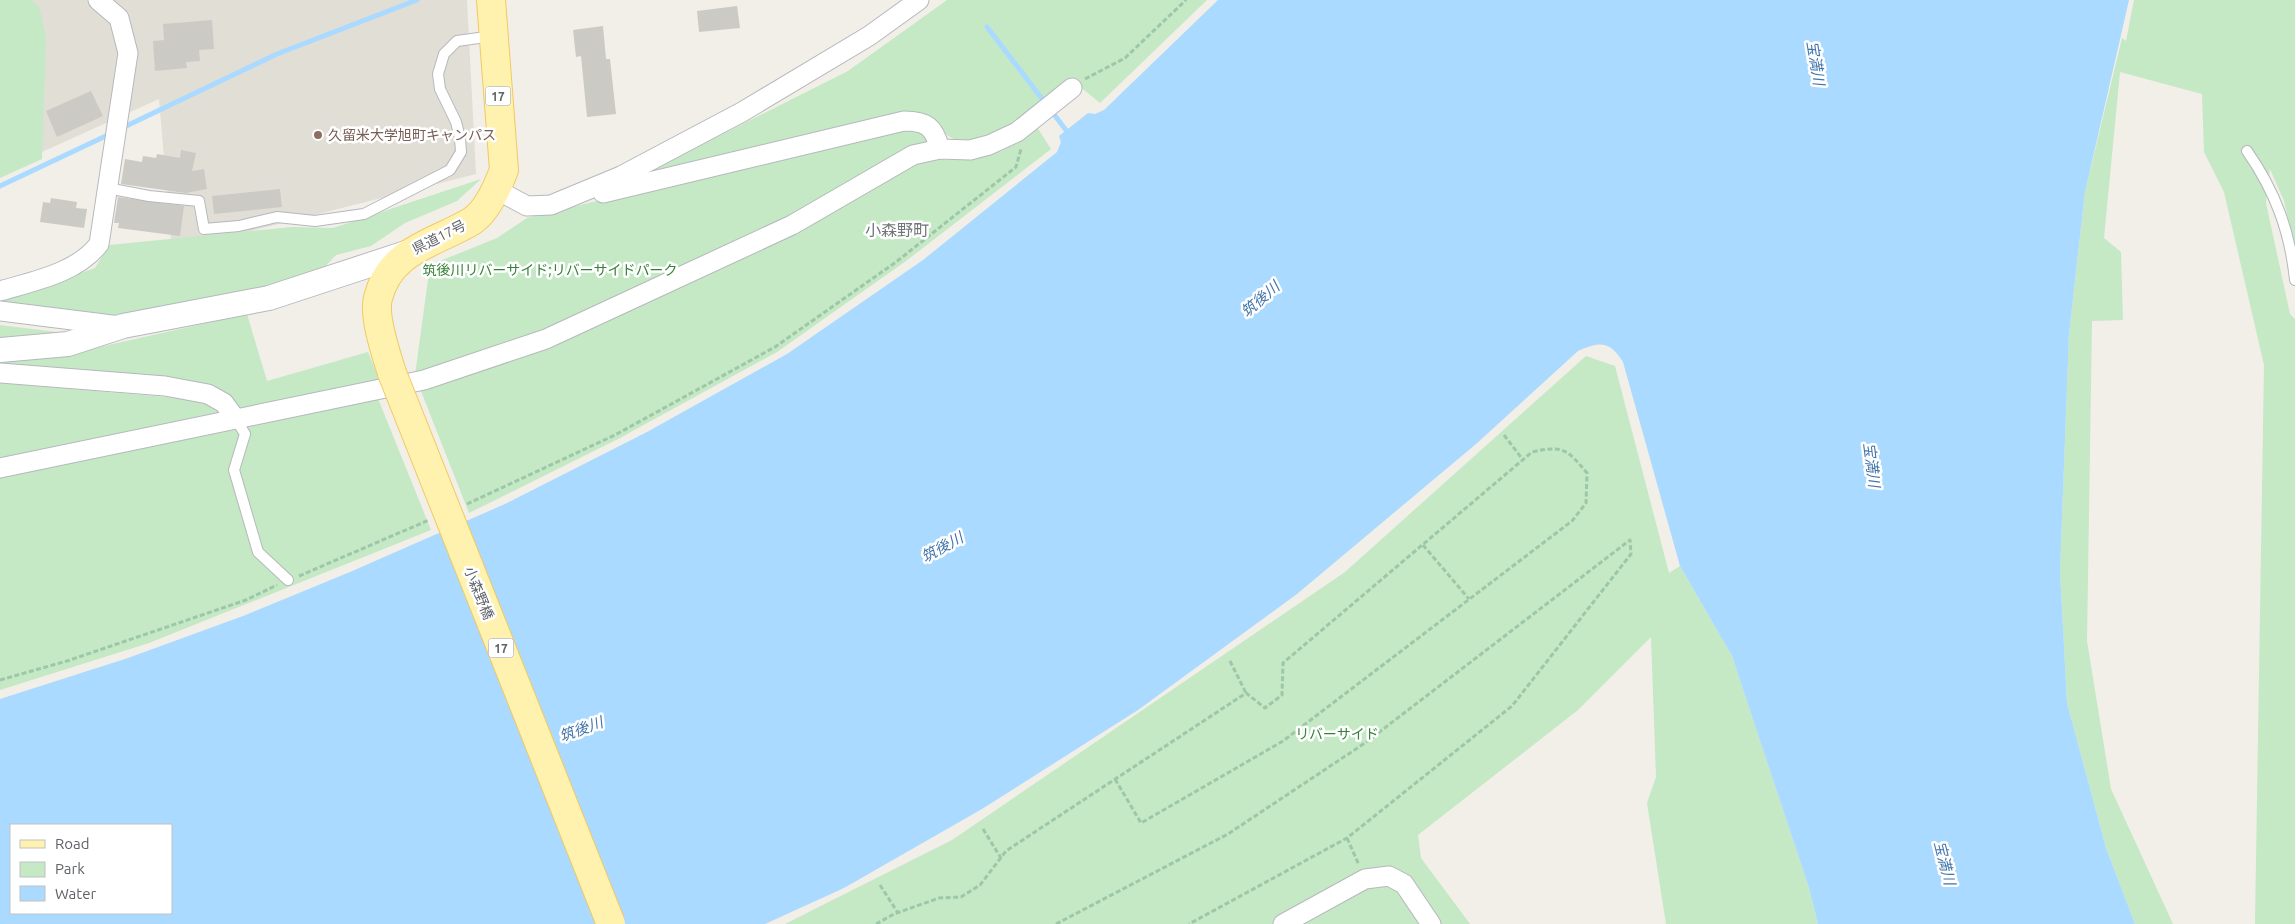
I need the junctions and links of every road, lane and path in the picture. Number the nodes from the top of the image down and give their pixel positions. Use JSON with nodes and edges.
{"nodes":[{"id":1,"x":98,"y":0,"type":"edge"},
{"id":2,"x":491,"y":0,"type":"edge"},
{"id":3,"x":919,"y":0,"type":"edge"},
{"id":4,"x":1186,"y":0,"type":"edge"},
{"id":5,"x":494,"y":35,"type":"junction"},
{"id":6,"x":1072,"y":88,"type":"joint"},
{"id":7,"x":1017,"y":132,"type":"junction"},
{"id":8,"x":940,"y":149,"type":"junction"},
{"id":9,"x":2247,"y":151,"type":"dead end"},
{"id":10,"x":107,"y":188,"type":"junction"},
{"id":11,"x":497,"y":190,"type":"junction"},
{"id":12,"x":575,"y":196,"type":"junction"},
{"id":13,"x":410,"y":252,"type":"junction"},
{"id":14,"x":2295,"y":280,"type":"edge"},
{"id":15,"x":0,"y":291,"type":"edge"},
{"id":16,"x":0,"y":311,"type":"edge"},
{"id":17,"x":123,"y":326,"type":"junction"},
{"id":18,"x":0,"y":350,"type":"edge"},
{"id":19,"x":0,"y":373,"type":"edge"},
{"id":20,"x":392,"y":373,"type":"joint"},
{"id":21,"x":235,"y":418,"type":"junction"},
{"id":22,"x":1504,"y":435,"type":"dead end"},
{"id":23,"x":1523,"y":460,"type":"junction"},
{"id":24,"x":0,"y":468,"type":"edge"},
{"id":25,"x":462,"y":506,"type":"dead end"},
{"id":26,"x":434,"y":518,"type":"dead end"},
{"id":27,"x":1423,"y":545,"type":"junction"},
{"id":28,"x":288,"y":580,"type":"junction"},
{"id":29,"x":1469,"y":599,"type":"junction"},
{"id":30,"x":1230,"y":661,"type":"dead end"},
{"id":31,"x":0,"y":680,"type":"edge"},
{"id":32,"x":1246,"y":692,"type":"junction"},
{"id":33,"x":1115,"y":779,"type":"junction"},
{"id":34,"x":983,"y":829,"type":"dead end"},
{"id":35,"x":1347,"y":838,"type":"junction"},
{"id":36,"x":1001,"y":858,"type":"junction"},
{"id":37,"x":1365,"y":879,"type":"junction"},
{"id":38,"x":880,"y":885,"type":"dead end"},
{"id":39,"x":898,"y":913,"type":"junction"},
{"id":40,"x":611,"y":924,"type":"edge"},
{"id":41,"x":876,"y":924,"type":"edge"},
{"id":42,"x":1056,"y":924,"type":"edge"},
{"id":43,"x":1189,"y":924,"type":"edge"},
{"id":44,"x":1284,"y":924,"type":"edge"},
{"id":45,"x":1431,"y":924,"type":"edge"}],
"edges":[{"from":1,"to":10,"type":"street"},
{"from":2,"to":5,"type":"main road","number":"17"},
{"from":3,"to":12,"type":"street"},
{"from":4,"to":6,"type":"path"},
{"from":5,"to":10,"type":"lane"},
{"from":5,"to":11,"type":"main road","number":"17"},
{"from":6,"to":7,"type":"street"},
{"from":7,"to":8,"type":"street"},
{"from":7,"to":25,"type":"path"},
{"from":8,"to":12,"type":"street"},
{"from":8,"to":21,"type":"street"},
{"from":9,"to":14,"type":"lane"},
{"from":10,"to":15,"type":"street"},
{"from":11,"to":12,"type":"street"},
{"from":11,"to":13,"type":"main road","name":"県道17号","number":"17"},
{"from":13,"to":17,"type":"street"},
{"from":13,"to":20,"type":"main road","name":"県道17号","number":"17"},
{"from":16,"to":17,"type":"street"},
{"from":17,"to":18,"type":"street"},
{"from":19,"to":21,"type":"street"},
{"from":20,"to":40,"type":"main road","name":"小森野橋","number":"17","bridge":true},
{"from":21,"to":24,"type":"street"},
{"from":21,"to":28,"type":"lane"},
{"from":22,"to":23,"type":"path"},
{"from":23,"to":27,"type":"path"},
{"from":23,"to":29,"type":"path"},
{"from":26,"to":28,"type":"path"},
{"from":27,"to":29,"type":"path"},
{"from":27,"to":32,"type":"path"},
{"from":28,"to":31,"type":"path"},
{"from":29,"to":33,"type":"path"},
{"from":30,"to":32,"type":"path"},
{"from":32,"to":33,"type":"path"},
{"from":33,"to":36,"type":"path"},
{"from":34,"to":36,"type":"path"},
{"from":35,"to":37,"type":"path"},
{"from":35,"to":42,"type":"path"},
{"from":35,"to":43,"type":"path"},
{"from":36,"to":39,"type":"path"},
{"from":37,"to":44,"type":"street"},
{"from":37,"to":45,"type":"street"},
{"from":38,"to":39,"type":"path"},
{"from":39,"to":41,"type":"path"}]}
